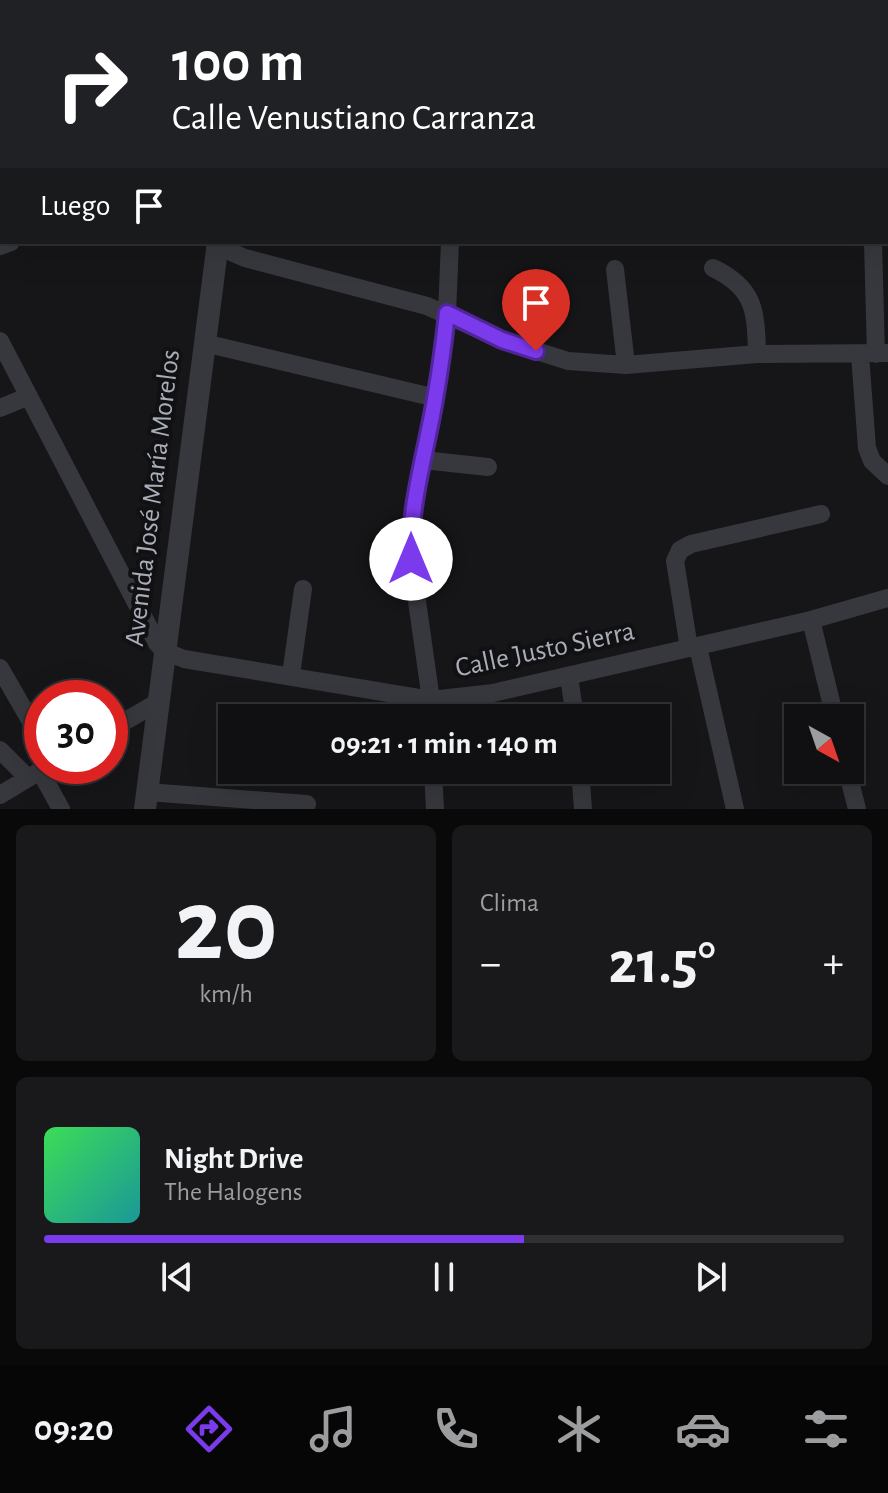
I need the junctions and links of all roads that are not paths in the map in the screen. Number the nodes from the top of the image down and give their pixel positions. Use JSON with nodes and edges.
{"nodes":[{"id":1,"x":217,"y":244,"type":"edge"},
{"id":2,"x":450,"y":244,"type":"edge"},
{"id":3,"x":873,"y":244,"type":"edge"},
{"id":4,"x":713,"y":268,"type":"dead end"},
{"id":5,"x":615,"y":269,"type":"dead end"},
{"id":6,"x":447,"y":313,"type":"junction"},
{"id":7,"x":0,"y":341,"type":"edge"},
{"id":8,"x":204,"y":343,"type":"junction"},
{"id":9,"x":757,"y":354,"type":"junction"},
{"id":10,"x":874,"y":354,"type":"edge"},
{"id":11,"x":626,"y":365,"type":"junction"},
{"id":12,"x":29,"y":396,"type":"junction"},
{"id":13,"x":436,"y":398,"type":"junction"},
{"id":14,"x":0,"y":408,"type":"edge"},
{"id":15,"x":423,"y":460,"type":"junction"},
{"id":16,"x":488,"y":467,"type":"dead end"},
{"id":17,"x":888,"y":476,"type":"edge"},
{"id":18,"x":821,"y":514,"type":"dead end"},
{"id":19,"x":303,"y":589,"type":"dead end"},
{"id":20,"x":888,"y":598,"type":"edge"},
{"id":21,"x":811,"y":620,"type":"junction"},
{"id":22,"x":694,"y":648,"type":"junction"},
{"id":23,"x":164,"y":651,"type":"junction"},
{"id":24,"x":0,"y":668,"type":"edge"},
{"id":25,"x":291,"y":675,"type":"junction"},
{"id":26,"x":569,"y":676,"type":"junction"},
{"id":27,"x":158,"y":702,"type":"junction"},
{"id":28,"x":410,"y":704,"type":"edge"},
{"id":29,"x":429,"y":704,"type":"edge"},
{"id":30,"x":450,"y":704,"type":"edge"},
{"id":31,"x":573,"y":704,"type":"edge"},
{"id":32,"x":832,"y":704,"type":"edge"},
{"id":33,"x":24,"y":710,"type":"edge"},
{"id":34,"x":128,"y":720,"type":"edge"},
{"id":35,"x":0,"y":750,"type":"edge"},
{"id":36,"x":24,"y":764,"type":"edge"},
{"id":37,"x":24,"y":781,"type":"edge"},
{"id":38,"x":46,"y":784,"type":"edge"},
{"id":39,"x":434,"y":784,"type":"edge"},
{"id":40,"x":581,"y":784,"type":"edge"},
{"id":41,"x":851,"y":784,"type":"edge"},
{"id":42,"x":0,"y":795,"type":"edge"},
{"id":43,"x":146,"y":801,"type":"edge"},
{"id":44,"x":307,"y":804,"type":"dead end"},
{"id":45,"x":61,"y":809,"type":"edge"},
{"id":46,"x":435,"y":809,"type":"edge"},
{"id":47,"x":583,"y":809,"type":"edge"},
{"id":48,"x":735,"y":809,"type":"edge"},
{"id":49,"x":857,"y":809,"type":"edge"}],
"edges":[{"from":1,"to":6,"type":"street"},
{"from":1,"to":8,"type":"street","name":"Avenida José María Morelos"},
{"from":2,"to":6,"type":"street"},
{"from":3,"to":10,"type":"street"},
{"from":4,"to":9,"type":"street"},
{"from":5,"to":11,"type":"street"},
{"from":6,"to":11,"type":"street"},
{"from":6,"to":13,"type":"street"},
{"from":7,"to":12,"type":"street"},
{"from":8,"to":13,"type":"street"},
{"from":8,"to":23,"type":"street","name":"Avenida José María Morelos"},
{"from":9,"to":10,"type":"street"},
{"from":9,"to":11,"type":"street"},
{"from":10,"to":17,"type":"street"},
{"from":12,"to":14,"type":"street"},
{"from":12,"to":23,"type":"street"},
{"from":13,"to":15,"type":"street"},
{"from":15,"to":16,"type":"street"},
{"from":15,"to":29,"type":"street"},
{"from":18,"to":22,"type":"street"},
{"from":19,"to":25,"type":"street"},
{"from":20,"to":21,"type":"street","name":"Calle Justo Sierra"},
{"from":21,"to":22,"type":"street","name":"Calle Justo Sierra"},
{"from":21,"to":32,"type":"street"},
{"from":22,"to":26,"type":"street","name":"Calle Justo Sierra"},
{"from":22,"to":48,"type":"street"},
{"from":23,"to":25,"type":"street","name":"Calle Justo Sierra"},
{"from":23,"to":27,"type":"street","name":"Avenida José María Morelos"},
{"from":24,"to":33,"type":"street"},
{"from":25,"to":28,"type":"street","name":"Calle Justo Sierra"},
{"from":26,"to":30,"type":"street","name":"Calle Justo Sierra"},
{"from":26,"to":31,"type":"street"},
{"from":27,"to":34,"type":"street"},
{"from":27,"to":43,"type":"street","name":"Avenida José María Morelos"},
{"from":35,"to":36,"type":"street"},
{"from":37,"to":42,"type":"street"},
{"from":38,"to":45,"type":"street"},
{"from":39,"to":46,"type":"street"},
{"from":40,"to":47,"type":"street"},
{"from":41,"to":49,"type":"street"},
{"from":43,"to":44,"type":"street"}]}
